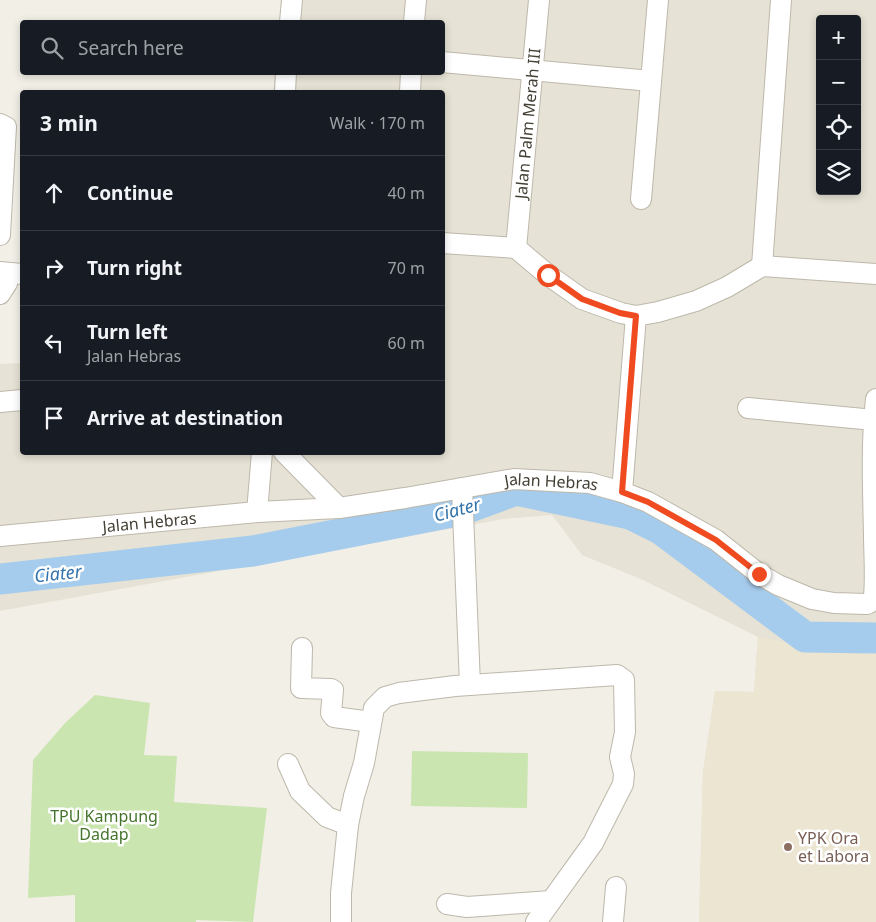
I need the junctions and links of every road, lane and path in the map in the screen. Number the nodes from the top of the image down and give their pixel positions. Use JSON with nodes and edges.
{"nodes":[{"id":1,"x":292,"y":0,"type":"edge"},
{"id":2,"x":416,"y":0,"type":"edge"},
{"id":3,"x":539,"y":0,"type":"edge"},
{"id":4,"x":658,"y":0,"type":"edge"},
{"id":5,"x":781,"y":0,"type":"edge"},
{"id":6,"x":290,"y":20,"type":"edge"},
{"id":7,"x":414,"y":20,"type":"edge"},
{"id":8,"x":445,"y":62,"type":"edge"},
{"id":9,"x":532,"y":70,"type":"junction"},
{"id":10,"x":286,"y":75,"type":"edge"},
{"id":11,"x":411,"y":75,"type":"edge"},
{"id":12,"x":651,"y":81,"type":"junction"},
{"id":13,"x":285,"y":90,"type":"edge"},
{"id":14,"x":410,"y":90,"type":"edge"},
{"id":15,"x":0,"y":124,"type":"edge"},
{"id":16,"x":641,"y":199,"type":"dead end"},
{"id":17,"x":0,"y":235,"type":"edge"},
{"id":18,"x":445,"y":243,"type":"edge"},
{"id":19,"x":516,"y":248,"type":"junction"},
{"id":20,"x":762,"y":266,"type":"junction"},
{"id":21,"x":10,"y":274,"type":"edge"},
{"id":22,"x":876,"y":274,"type":"edge"},
{"id":23,"x":0,"y":294,"type":"edge"},
{"id":24,"x":636,"y":316,"type":"junction"},
{"id":25,"x":20,"y":400,"type":"edge"},
{"id":26,"x":876,"y":400,"type":"edge"},
{"id":27,"x":0,"y":402,"type":"edge"},
{"id":28,"x":748,"y":408,"type":"dead end"},
{"id":29,"x":874,"y":420,"type":"junction"},
{"id":30,"x":262,"y":455,"type":"edge"},
{"id":31,"x":287,"y":455,"type":"edge"},
{"id":32,"x":462,"y":492,"type":"junction"},
{"id":33,"x":622,"y":492,"type":"junction"},
{"id":34,"x":339,"y":508,"type":"junction"},
{"id":35,"x":258,"y":512,"type":"junction"},
{"id":36,"x":0,"y":536,"type":"edge"},
{"id":37,"x":302,"y":648,"type":"dead end"},
{"id":38,"x":470,"y":685,"type":"junction"},
{"id":39,"x":372,"y":722,"type":"junction"},
{"id":40,"x":288,"y":764,"type":"dead end"},
{"id":41,"x":348,"y":826,"type":"junction"},
{"id":42,"x":616,"y":887,"type":"dead end"},
{"id":43,"x":551,"y":901,"type":"junction"},
{"id":44,"x":447,"y":904,"type":"dead end"},
{"id":45,"x":341,"y":922,"type":"edge"},
{"id":46,"x":536,"y":922,"type":"edge"},
{"id":47,"x":613,"y":922,"type":"edge"}],
"edges":[{"from":1,"to":6,"type":"street"},
{"from":2,"to":7,"type":"street"},
{"from":3,"to":9,"type":"street","name":"Jalan Palm Merah III"},
{"from":4,"to":12,"type":"street"},
{"from":5,"to":20,"type":"street"},
{"from":8,"to":9,"type":"street"},
{"from":9,"to":12,"type":"street"},
{"from":9,"to":19,"type":"street","name":"Jalan Palm Merah III"},
{"from":10,"to":13,"type":"street"},
{"from":11,"to":14,"type":"street"},
{"from":12,"to":16,"type":"street"},
{"from":15,"to":17,"type":"street"},
{"from":18,"to":19,"type":"street"},
{"from":19,"to":24,"type":"street"},
{"from":20,"to":22,"type":"street"},
{"from":20,"to":24,"type":"street"},
{"from":21,"to":23,"type":"street"},
{"from":24,"to":33,"type":"street"},
{"from":25,"to":27,"type":"street"},
{"from":26,"to":29,"type":"street","name":"Jalan Hebras"},
{"from":28,"to":29,"type":"street"},
{"from":29,"to":33,"type":"street","name":"Jalan Hebras"},
{"from":30,"to":35,"type":"street"},
{"from":31,"to":34,"type":"street"},
{"from":32,"to":33,"type":"street","name":"Jalan Hebras"},
{"from":32,"to":34,"type":"street","name":"Jalan Hebras"},
{"from":32,"to":38,"type":"street"},
{"from":34,"to":35,"type":"street","name":"Jalan Hebras"},
{"from":35,"to":36,"type":"street","name":"Jalan Hebras"},
{"from":37,"to":39,"type":"street"},
{"from":38,"to":39,"type":"street"},
{"from":38,"to":43,"type":"street"},
{"from":39,"to":41,"type":"street"},
{"from":40,"to":41,"type":"street"},
{"from":41,"to":45,"type":"street"},
{"from":42,"to":47,"type":"street"},
{"from":43,"to":44,"type":"street"},
{"from":43,"to":46,"type":"street"}]}
